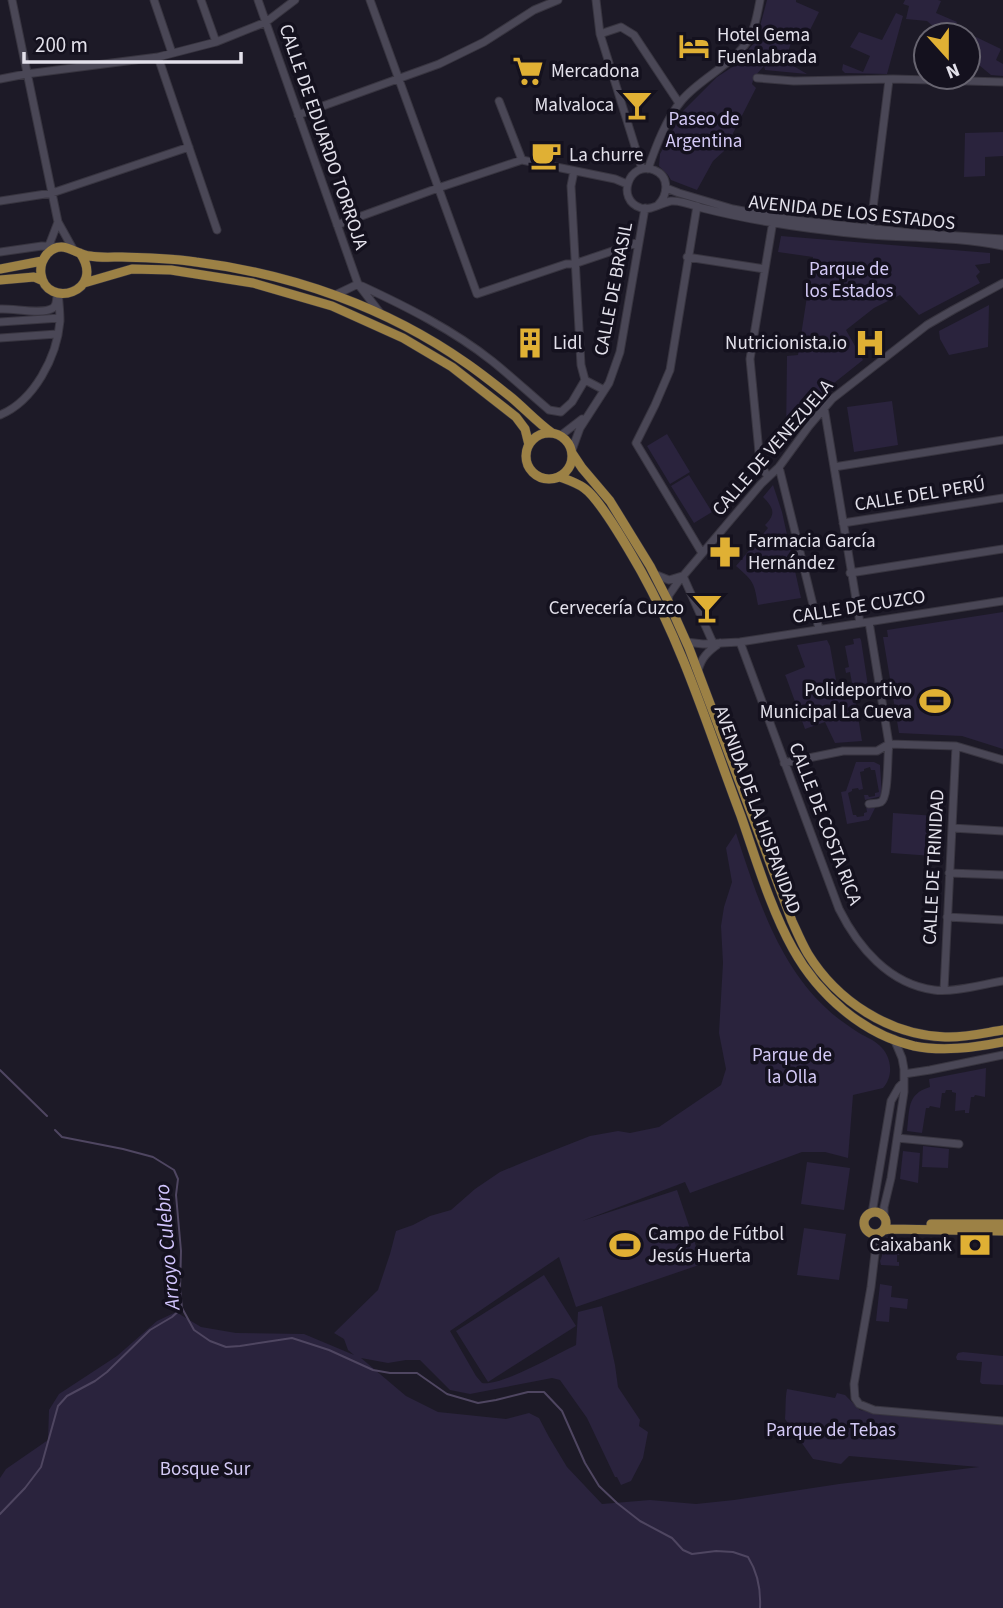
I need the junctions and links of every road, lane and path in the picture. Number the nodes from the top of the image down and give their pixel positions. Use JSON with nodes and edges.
{"nodes":[{"id":1,"x":12,"y":0,"type":"edge"},
{"id":2,"x":155,"y":0,"type":"edge"},
{"id":3,"x":201,"y":0,"type":"edge"},
{"id":4,"x":258,"y":0,"type":"edge"},
{"id":5,"x":295,"y":0,"type":"edge"},
{"id":6,"x":370,"y":0,"type":"edge"},
{"id":7,"x":558,"y":0,"type":"edge"},
{"id":8,"x":596,"y":0,"type":"edge"},
{"id":9,"x":760,"y":0,"type":"edge"},
{"id":10,"x":266,"y":23,"type":"junction"},
{"id":11,"x":600,"y":34,"type":"junction"},
{"id":12,"x":216,"y":43,"type":"junction"},
{"id":13,"x":172,"y":53,"type":"junction"},
{"id":14,"x":158,"y":57,"type":"junction"},
{"id":15,"x":26,"y":74,"type":"junction"},
{"id":16,"x":757,"y":78,"type":"dead end"},
{"id":17,"x":0,"y":79,"type":"edge"},
{"id":18,"x":399,"y":79,"type":"junction"},
{"id":19,"x":889,"y":80,"type":"junction"},
{"id":20,"x":1003,"y":82,"type":"edge"},
{"id":21,"x":499,"y":102,"type":"dead end"},
{"id":22,"x":680,"y":103,"type":"junction"},
{"id":23,"x":298,"y":115,"type":"junction"},
{"id":24,"x":188,"y":147,"type":"junction"},
{"id":25,"x":522,"y":160,"type":"junction"},
{"id":26,"x":645,"y":169,"type":"junction"},
{"id":27,"x":574,"y":171,"type":"junction"},
{"id":28,"x":627,"y":184,"type":"junction"},
{"id":29,"x":438,"y":188,"type":"junction"},
{"id":30,"x":666,"y":188,"type":"junction"},
{"id":31,"x":52,"y":193,"type":"junction"},
{"id":32,"x":0,"y":201,"type":"edge"},
{"id":33,"x":658,"y":205,"type":"junction"},
{"id":34,"x":697,"y":206,"type":"junction"},
{"id":35,"x":645,"y":208,"type":"junction"},
{"id":36,"x":773,"y":220,"type":"junction"},
{"id":37,"x":58,"y":222,"type":"junction"},
{"id":38,"x":337,"y":225,"type":"junction"},
{"id":39,"x":217,"y":230,"type":"dead end"},
{"id":40,"x":870,"y":232,"type":"junction"},
{"id":41,"x":1003,"y":239,"type":"edge"},
{"id":42,"x":639,"y":243,"type":"junction"},
{"id":43,"x":1003,"y":246,"type":"edge"},
{"id":44,"x":47,"y":251,"type":"junction"},
{"id":45,"x":76,"y":251,"type":"junction"},
{"id":46,"x":0,"y":252,"type":"edge"},
{"id":47,"x":687,"y":257,"type":"junction"},
{"id":48,"x":575,"y":264,"type":"junction"},
{"id":49,"x":0,"y":269,"type":"edge"},
{"id":50,"x":765,"y":269,"type":"junction"},
{"id":51,"x":0,"y":280,"type":"edge"},
{"id":52,"x":43,"y":281,"type":"junction"},
{"id":53,"x":84,"y":283,"type":"junction"},
{"id":54,"x":1003,"y":283,"type":"edge"},
{"id":55,"x":358,"y":284,"type":"junction"},
{"id":56,"x":990,"y":291,"type":"junction"},
{"id":57,"x":58,"y":293,"type":"junction"},
{"id":58,"x":1003,"y":293,"type":"edge"},
{"id":59,"x":335,"y":295,"type":"junction"},
{"id":60,"x":0,"y":309,"type":"edge"},
{"id":61,"x":382,"y":314,"type":"junction"},
{"id":62,"x":60,"y":318,"type":"junction"},
{"id":63,"x":0,"y":322,"type":"edge"},
{"id":64,"x":57,"y":334,"type":"junction"},
{"id":65,"x":0,"y":338,"type":"edge"},
{"id":66,"x":585,"y":380,"type":"junction"},
{"id":67,"x":604,"y":390,"type":"junction"},
{"id":68,"x":824,"y":407,"type":"junction"},
{"id":69,"x":591,"y":412,"type":"junction"},
{"id":70,"x":0,"y":413,"type":"edge"},
{"id":71,"x":556,"y":435,"type":"junction"},
{"id":72,"x":1003,"y":440,"type":"edge"},
{"id":73,"x":529,"y":445,"type":"junction"},
{"id":74,"x":572,"y":451,"type":"junction"},
{"id":75,"x":779,"y":467,"type":"junction"},
{"id":76,"x":834,"y":467,"type":"junction"},
{"id":77,"x":560,"y":477,"type":"junction"},
{"id":78,"x":768,"y":477,"type":"junction"},
{"id":79,"x":1003,"y":498,"type":"edge"},
{"id":80,"x":843,"y":523,"type":"junction"},
{"id":81,"x":1003,"y":548,"type":"edge"},
{"id":82,"x":702,"y":553,"type":"junction"},
{"id":83,"x":850,"y":573,"type":"junction"},
{"id":84,"x":654,"y":574,"type":"junction"},
{"id":85,"x":683,"y":576,"type":"junction"},
{"id":86,"x":668,"y":601,"type":"junction"},
{"id":87,"x":1003,"y":601,"type":"edge"},
{"id":88,"x":869,"y":622,"type":"junction"},
{"id":89,"x":860,"y":623,"type":"junction"},
{"id":90,"x":819,"y":629,"type":"junction"},
{"id":91,"x":686,"y":642,"type":"junction"},
{"id":92,"x":740,"y":642,"type":"junction"},
{"id":93,"x":716,"y":643,"type":"junction"},
{"id":94,"x":698,"y":672,"type":"junction"},
{"id":95,"x":889,"y":744,"type":"junction"},
{"id":96,"x":956,"y":746,"type":"junction"},
{"id":97,"x":1003,"y":760,"type":"edge"},
{"id":98,"x":784,"y":763,"type":"junction"},
{"id":99,"x":869,"y":804,"type":"dead end"},
{"id":100,"x":951,"y":828,"type":"junction"},
{"id":101,"x":1003,"y":831,"type":"edge"},
{"id":102,"x":949,"y":873,"type":"junction"},
{"id":103,"x":1003,"y":875,"type":"edge"},
{"id":104,"x":947,"y":917,"type":"junction"},
{"id":105,"x":1003,"y":920,"type":"edge"},
{"id":106,"x":1003,"y":981,"type":"edge"},
{"id":107,"x":944,"y":990,"type":"junction"},
{"id":108,"x":1003,"y":1030,"type":"edge"},
{"id":109,"x":894,"y":1040,"type":"junction"},
{"id":110,"x":1003,"y":1042,"type":"edge"},
{"id":111,"x":1003,"y":1055,"type":"edge"},
{"id":112,"x":904,"y":1074,"type":"junction"},
{"id":113,"x":903,"y":1083,"type":"junction"},
{"id":114,"x":897,"y":1138,"type":"junction"},
{"id":115,"x":959,"y":1144,"type":"dead end"},
{"id":116,"x":872,"y":1213,"type":"junction"},
{"id":117,"x":1003,"y":1224,"type":"edge"},
{"id":118,"x":882,"y":1225,"type":"junction"},
{"id":119,"x":1003,"y":1231,"type":"edge"},
{"id":120,"x":1003,"y":1421,"type":"edge"}],
"edges":[{"from":1,"to":15,"type":"street"},
{"from":2,"to":13,"type":"street"},
{"from":3,"to":12,"type":"street"},
{"from":4,"to":10,"type":"street","name":"CALLE DE EDUARDO TORROJA"},
{"from":5,"to":10,"type":"street"},
{"from":6,"to":18,"type":"street"},
{"from":7,"to":18,"type":"street"},
{"from":8,"to":11,"type":"street"},
{"from":9,"to":22,"type":"street"},
{"from":10,"to":12,"type":"street"},
{"from":10,"to":23,"type":"street","name":"CALLE DE EDUARDO TORROJA"},
{"from":11,"to":22,"type":"street"},
{"from":11,"to":26,"type":"street"},
{"from":12,"to":13,"type":"street"},
{"from":13,"to":14,"type":"street"},
{"from":14,"to":15,"type":"street"},
{"from":14,"to":24,"type":"street"},
{"from":15,"to":17,"type":"street"},
{"from":15,"to":31,"type":"street"},
{"from":16,"to":19,"type":"street"},
{"from":18,"to":23,"type":"street"},
{"from":18,"to":29,"type":"street"},
{"from":19,"to":20,"type":"street"},
{"from":19,"to":40,"type":"street"},
{"from":21,"to":25,"type":"street"},
{"from":22,"to":26,"type":"street"},
{"from":23,"to":38,"type":"street","name":"CALLE DE EDUARDO TORROJA"},
{"from":24,"to":31,"type":"street"},
{"from":24,"to":39,"type":"street"},
{"from":25,"to":27,"type":"street"},
{"from":25,"to":29,"type":"street"},
{"from":26,"to":28,"type":"street"},
{"from":26,"to":30,"type":"street"},
{"from":27,"to":28,"type":"street"},
{"from":27,"to":48,"type":"street"},
{"from":28,"to":35,"type":"street"},
{"from":29,"to":38,"type":"street"},
{"from":29,"to":48,"type":"street"},
{"from":30,"to":33,"type":"street"},
{"from":30,"to":36,"type":"street","name":"AVENIDA DE LOS ESTADOS"},
{"from":31,"to":32,"type":"street"},
{"from":31,"to":37,"type":"street"},
{"from":33,"to":34,"type":"street","name":"AVENIDA DE LOS ESTADOS"},
{"from":33,"to":35,"type":"street"},
{"from":34,"to":36,"type":"street","name":"AVENIDA DE LOS ESTADOS"},
{"from":34,"to":47,"type":"street"},
{"from":35,"to":42,"type":"street","name":"CALLE DE BRASIL"},
{"from":36,"to":40,"type":"street","name":"AVENIDA DE LOS ESTADOS"},
{"from":36,"to":50,"type":"street"},
{"from":37,"to":44,"type":"street"},
{"from":37,"to":45,"type":"street"},
{"from":38,"to":55,"type":"street","name":"CALLE DE EDUARDO TORROJA"},
{"from":40,"to":41,"type":"street","name":"AVENIDA DE LOS ESTADOS"},
{"from":40,"to":43,"type":"street","name":"AVENIDA DE LOS ESTADOS"},
{"from":42,"to":48,"type":"street"},
{"from":42,"to":67,"type":"street","name":"CALLE DE BRASIL"},
{"from":44,"to":45,"type":"main road"},
{"from":44,"to":46,"type":"street"},
{"from":44,"to":49,"type":"main road"},
{"from":44,"to":52,"type":"main road"},
{"from":45,"to":53,"type":"main road"},
{"from":45,"to":59,"type":"main road"},
{"from":47,"to":50,"type":"street"},
{"from":47,"to":82,"type":"street"},
{"from":48,"to":66,"type":"street"},
{"from":50,"to":78,"type":"street"},
{"from":51,"to":52,"type":"main road"},
{"from":52,"to":57,"type":"main road"},
{"from":53,"to":57,"type":"main road"},
{"from":53,"to":73,"type":"main road"},
{"from":54,"to":56,"type":"street","name":"CALLE DE VENEZUELA"},
{"from":55,"to":59,"type":"street"},
{"from":55,"to":61,"type":"street","name":"CALLE DE EDUARDO TORROJA"},
{"from":55,"to":66,"type":"street"},
{"from":56,"to":58,"type":"street"},
{"from":56,"to":68,"type":"street","name":"CALLE DE VENEZUELA"},
{"from":57,"to":60,"type":"street"},
{"from":57,"to":62,"type":"street"},
{"from":59,"to":61,"type":"main road"},
{"from":61,"to":71,"type":"main road"},
{"from":62,"to":63,"type":"street"},
{"from":62,"to":64,"type":"street"},
{"from":64,"to":65,"type":"street"},
{"from":64,"to":70,"type":"street"},
{"from":66,"to":67,"type":"street"},
{"from":67,"to":69,"type":"street","name":"CALLE DE BRASIL"},
{"from":68,"to":75,"type":"street","name":"CALLE DE VENEZUELA"},
{"from":68,"to":76,"type":"street"},
{"from":69,"to":71,"type":"street","name":"CALLE DE BRASIL"},
{"from":69,"to":74,"type":"street","name":"CALLE DE BRASIL"},
{"from":71,"to":73,"type":"main road"},
{"from":71,"to":74,"type":"main road"},
{"from":72,"to":76,"type":"street"},
{"from":73,"to":77,"type":"main road"},
{"from":74,"to":77,"type":"main road"},
{"from":74,"to":84,"type":"main road","name":"AVENIDA DE LA HISPANIDAD"},
{"from":75,"to":78,"type":"street","name":"CALLE DE VENEZUELA"},
{"from":75,"to":90,"type":"street"},
{"from":76,"to":80,"type":"street"},
{"from":77,"to":109,"type":"main road","name":"AVENIDA DE LA HISPANIDAD"},
{"from":78,"to":82,"type":"street","name":"CALLE DE VENEZUELA"},
{"from":79,"to":80,"type":"street","name":"CALLE DEL PERÚ"},
{"from":80,"to":83,"type":"street"},
{"from":81,"to":83,"type":"street"},
{"from":82,"to":85,"type":"street","name":"CALLE DE VENEZUELA"},
{"from":83,"to":89,"type":"street"},
{"from":84,"to":85,"type":"street"},
{"from":84,"to":86,"type":"main road","name":"AVENIDA DE LA HISPANIDAD"},
{"from":85,"to":86,"type":"street","name":"CALLE DE VENEZUELA"},
{"from":85,"to":93,"type":"street"},
{"from":86,"to":91,"type":"main road","name":"AVENIDA DE LA HISPANIDAD"},
{"from":87,"to":88,"type":"street","name":"CALLE DE CUZCO"},
{"from":88,"to":89,"type":"street","name":"CALLE DE CUZCO"},
{"from":88,"to":95,"type":"street"},
{"from":89,"to":90,"type":"street","name":"CALLE DE CUZCO"},
{"from":90,"to":92,"type":"street","name":"CALLE DE CUZCO"},
{"from":91,"to":93,"type":"street","name":"CALLE DE CUZCO"},
{"from":91,"to":94,"type":"main road","name":"AVENIDA DE LA HISPANIDAD"},
{"from":92,"to":93,"type":"street","name":"CALLE DE CUZCO"},
{"from":92,"to":98,"type":"street","name":"CALLE DE COSTA RICA"},
{"from":93,"to":94,"type":"street"},
{"from":94,"to":108,"type":"main road","name":"AVENIDA DE LA HISPANIDAD"},
{"from":95,"to":96,"type":"street"},
{"from":95,"to":98,"type":"street"},
{"from":95,"to":99,"type":"street"},
{"from":96,"to":97,"type":"street"},
{"from":96,"to":100,"type":"street","name":"CALLE DE TRINIDAD"},
{"from":98,"to":107,"type":"street","name":"CALLE DE COSTA RICA"},
{"from":100,"to":101,"type":"street"},
{"from":100,"to":102,"type":"street","name":"CALLE DE TRINIDAD"},
{"from":102,"to":103,"type":"street"},
{"from":102,"to":104,"type":"street","name":"CALLE DE TRINIDAD"},
{"from":104,"to":105,"type":"street"},
{"from":104,"to":107,"type":"street","name":"CALLE DE TRINIDAD"},
{"from":106,"to":107,"type":"street","name":"CALLE DE COSTA RICA"},
{"from":109,"to":110,"type":"main road","name":"AVENIDA DE LA HISPANIDAD"},
{"from":109,"to":112,"type":"street"},
{"from":111,"to":112,"type":"street"},
{"from":112,"to":113,"type":"street"},
{"from":113,"to":114,"type":"street"},
{"from":113,"to":116,"type":"street"},
{"from":114,"to":115,"type":"street"},
{"from":114,"to":118,"type":"street"},
{"from":116,"to":118,"type":"main road"},
{"from":116,"to":118,"type":"main road"},
{"from":117,"to":118,"type":"main road"},
{"from":118,"to":119,"type":"main road"},
{"from":118,"to":120,"type":"street"}]}
